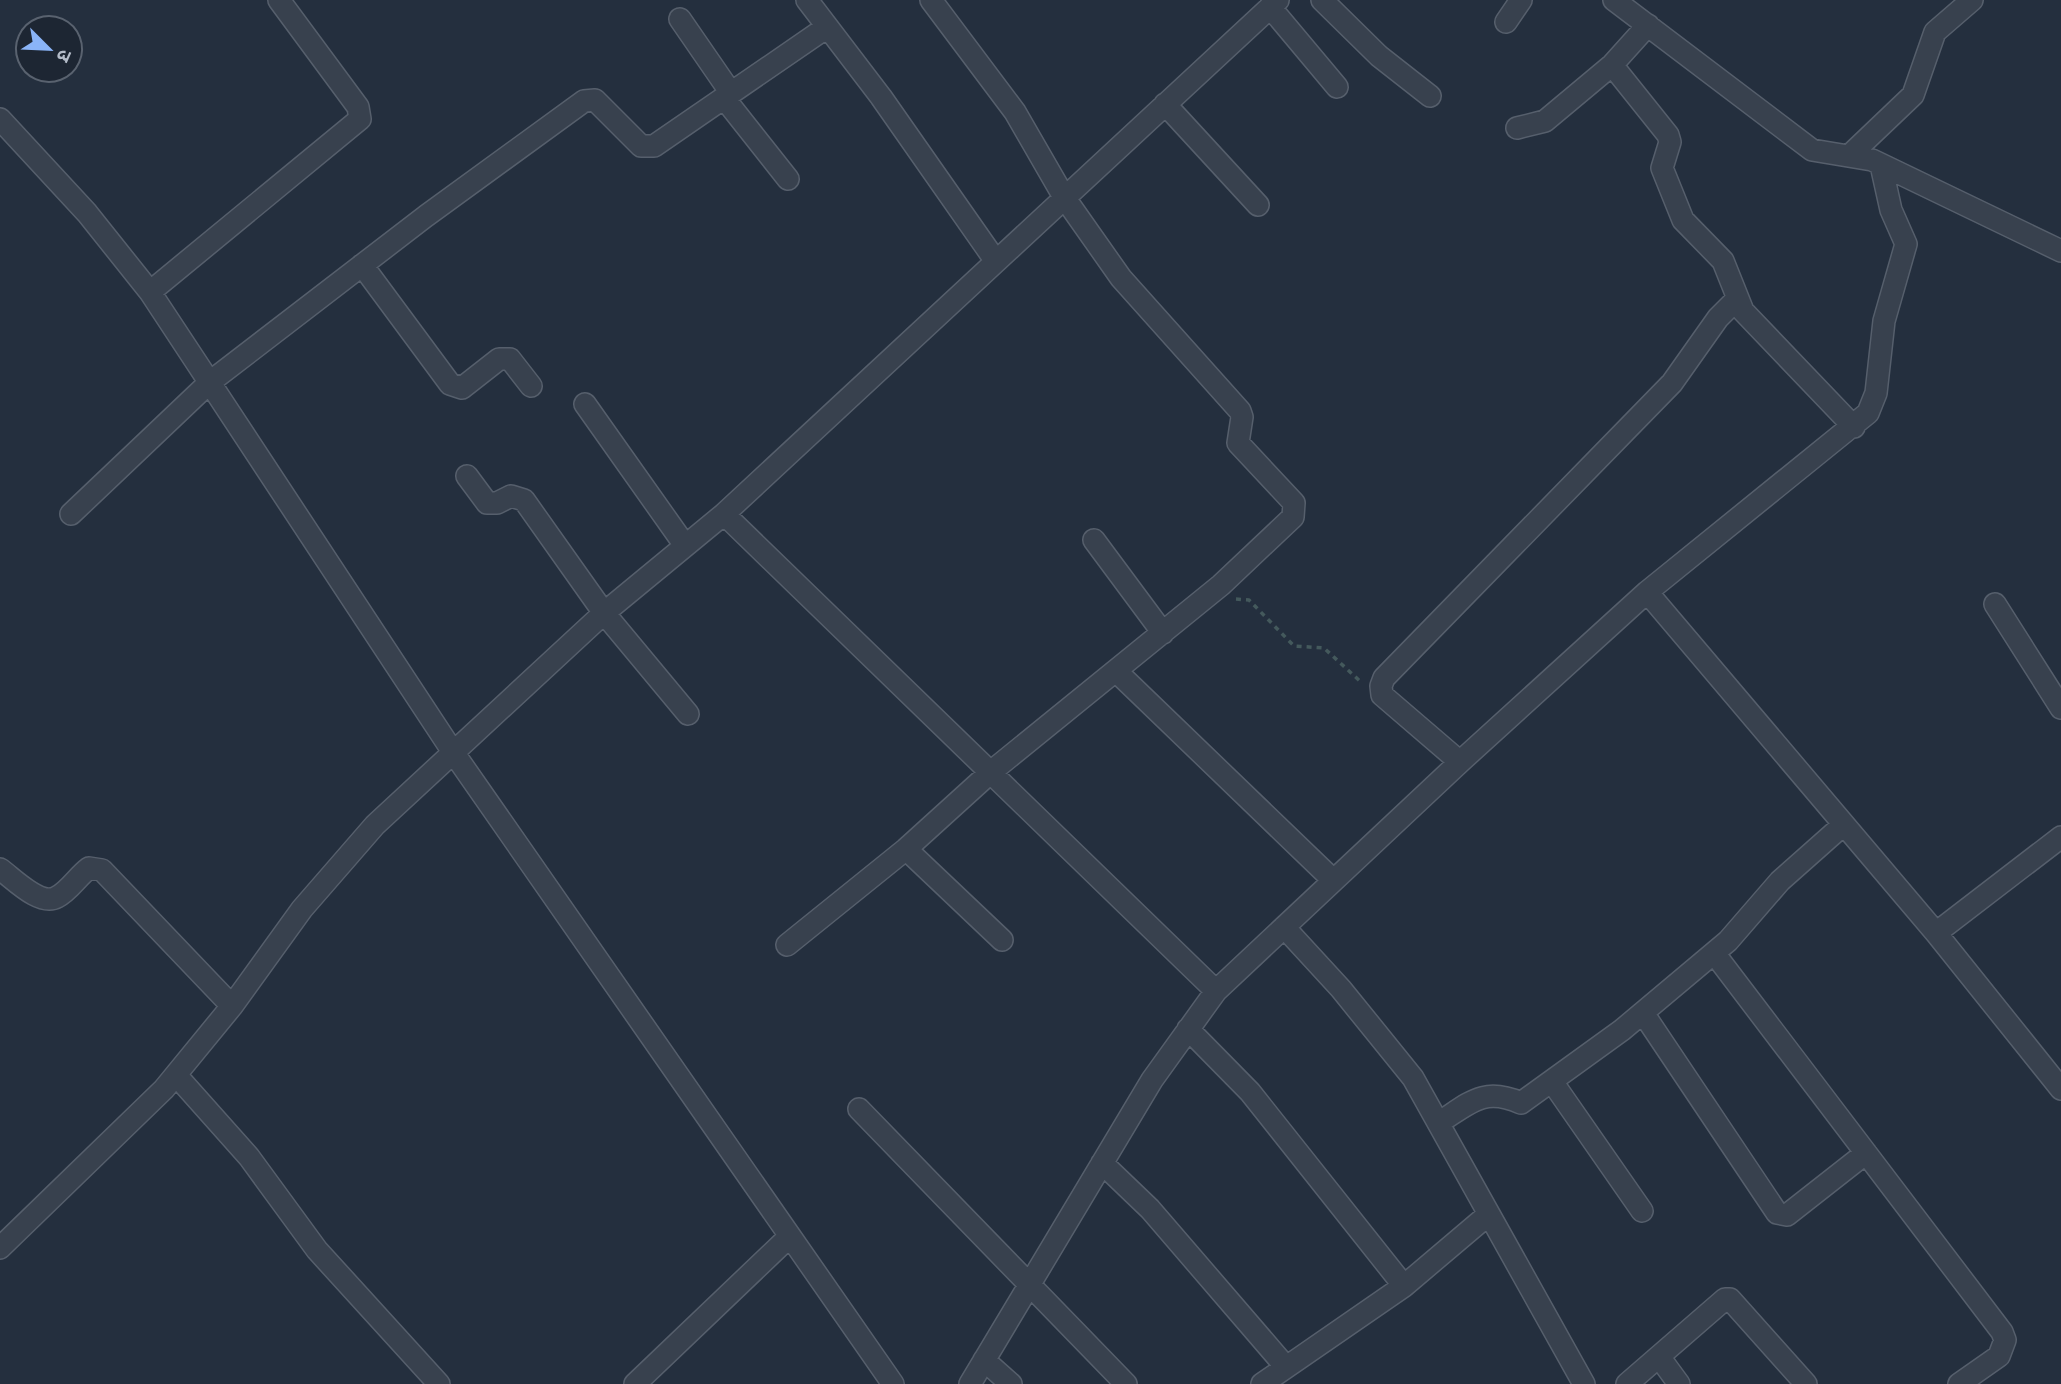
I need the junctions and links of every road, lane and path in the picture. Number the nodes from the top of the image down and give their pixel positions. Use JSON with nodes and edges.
{"nodes":[{"id":1,"x":279,"y":0,"type":"edge"},
{"id":2,"x":807,"y":0,"type":"edge"},
{"id":3,"x":931,"y":0,"type":"edge"},
{"id":4,"x":1322,"y":0,"type":"edge"},
{"id":5,"x":1521,"y":0,"type":"edge"},
{"id":6,"x":1614,"y":0,"type":"edge"},
{"id":7,"x":1972,"y":0,"type":"edge"},
{"id":8,"x":1274,"y":4,"type":"edge"},
{"id":9,"x":680,"y":19,"type":"dead end"},
{"id":10,"x":1506,"y":22,"type":"dead end"},
{"id":11,"x":1648,"y":25,"type":"junction"},
{"id":12,"x":827,"y":27,"type":"junction"},
{"id":13,"x":1612,"y":65,"type":"junction"},
{"id":14,"x":1337,"y":87,"type":"dead end"},
{"id":15,"x":727,"y":95,"type":"junction"},
{"id":16,"x":1430,"y":96,"type":"dead end"},
{"id":17,"x":1165,"y":104,"type":"junction"},
{"id":18,"x":0,"y":119,"type":"edge"},
{"id":19,"x":1517,"y":128,"type":"dead end"},
{"id":20,"x":1849,"y":156,"type":"junction"},
{"id":21,"x":1881,"y":165,"type":"junction"},
{"id":22,"x":788,"y":179,"type":"dead end"},
{"id":23,"x":1064,"y":197,"type":"junction"},
{"id":24,"x":1258,"y":205,"type":"dead end"},
{"id":25,"x":2061,"y":251,"type":"edge"},
{"id":26,"x":995,"y":260,"type":"junction"},
{"id":27,"x":362,"y":265,"type":"junction"},
{"id":28,"x":150,"y":292,"type":"junction"},
{"id":29,"x":1736,"y":300,"type":"junction"},
{"id":30,"x":210,"y":382,"type":"junction"},
{"id":31,"x":531,"y":386,"type":"dead end"},
{"id":32,"x":585,"y":404,"type":"dead end"},
{"id":33,"x":1854,"y":427,"type":"junction"},
{"id":34,"x":467,"y":476,"type":"dead end"},
{"id":35,"x":71,"y":514,"type":"dead end"},
{"id":36,"x":724,"y":514,"type":"junction"},
{"id":37,"x":1094,"y":540,"type":"dead end"},
{"id":38,"x":684,"y":544,"type":"junction"},
{"id":39,"x":1647,"y":592,"type":"junction"},
{"id":40,"x":1208,"y":596,"type":"junction"},
{"id":41,"x":1995,"y":604,"type":"dead end"},
{"id":42,"x":604,"y":613,"type":"junction"},
{"id":43,"x":1163,"y":633,"type":"junction"},
{"id":44,"x":1116,"y":671,"type":"junction"},
{"id":45,"x":1381,"y":686,"type":"junction"},
{"id":46,"x":2061,"y":708,"type":"edge"},
{"id":47,"x":688,"y":714,"type":"dead end"},
{"id":48,"x":453,"y":752,"type":"junction"},
{"id":49,"x":1460,"y":761,"type":"junction"},
{"id":50,"x":992,"y":771,"type":"junction"},
{"id":51,"x":1842,"y":826,"type":"junction"},
{"id":52,"x":2061,"y":837,"type":"edge"},
{"id":53,"x":906,"y":849,"type":"junction"},
{"id":54,"x":0,"y":869,"type":"edge"},
{"id":55,"x":1333,"y":880,"type":"junction"},
{"id":56,"x":1284,"y":927,"type":"junction"},
{"id":57,"x":1936,"y":933,"type":"junction"},
{"id":58,"x":1002,"y":940,"type":"dead end"},
{"id":59,"x":787,"y":945,"type":"dead end"},
{"id":60,"x":1714,"y":953,"type":"junction"},
{"id":61,"x":1216,"y":990,"type":"junction"},
{"id":62,"x":232,"y":1006,"type":"junction"},
{"id":63,"x":1643,"y":1013,"type":"junction"},
{"id":64,"x":1188,"y":1029,"type":"junction"},
{"id":65,"x":176,"y":1075,"type":"junction"},
{"id":66,"x":1553,"y":1083,"type":"junction"},
{"id":67,"x":2061,"y":1089,"type":"edge"},
{"id":68,"x":859,"y":1109,"type":"dead end"},
{"id":69,"x":1440,"y":1122,"type":"junction"},
{"id":70,"x":1866,"y":1153,"type":"junction"},
{"id":71,"x":1102,"y":1163,"type":"junction"},
{"id":72,"x":1642,"y":1211,"type":"dead end"},
{"id":73,"x":1489,"y":1214,"type":"junction"},
{"id":74,"x":790,"y":1236,"type":"junction"},
{"id":75,"x":0,"y":1248,"type":"edge"},
{"id":76,"x":1028,"y":1285,"type":"junction"},
{"id":77,"x":1404,"y":1286,"type":"junction"},
{"id":78,"x":1660,"y":1358,"type":"junction"},
{"id":79,"x":984,"y":1360,"type":"junction"},
{"id":80,"x":1286,"y":1367,"type":"junction"},
{"id":81,"x":439,"y":1384,"type":"edge"},
{"id":82,"x":635,"y":1384,"type":"edge"},
{"id":83,"x":893,"y":1384,"type":"edge"},
{"id":84,"x":970,"y":1384,"type":"edge"},
{"id":85,"x":1011,"y":1384,"type":"edge"},
{"id":86,"x":1126,"y":1384,"type":"edge"},
{"id":87,"x":1262,"y":1384,"type":"edge"},
{"id":88,"x":1584,"y":1384,"type":"edge"},
{"id":89,"x":1627,"y":1384,"type":"edge"},
{"id":90,"x":1679,"y":1384,"type":"edge"},
{"id":91,"x":1806,"y":1384,"type":"edge"},
{"id":92,"x":1959,"y":1384,"type":"edge"}],
"edges":[{"from":1,"to":28,"type":"street"},
{"from":2,"to":12,"type":"street"},
{"from":3,"to":23,"type":"street"},
{"from":4,"to":16,"type":"street"},
{"from":5,"to":10,"type":"street"},
{"from":6,"to":11,"type":"street"},
{"from":7,"to":20,"type":"street"},
{"from":8,"to":14,"type":"street"},
{"from":8,"to":17,"type":"street"},
{"from":9,"to":15,"type":"street"},
{"from":11,"to":13,"type":"street"},
{"from":11,"to":20,"type":"street"},
{"from":12,"to":15,"type":"street"},
{"from":12,"to":26,"type":"street"},
{"from":13,"to":19,"type":"street"},
{"from":13,"to":29,"type":"street"},
{"from":15,"to":22,"type":"street"},
{"from":15,"to":27,"type":"street"},
{"from":17,"to":23,"type":"street"},
{"from":17,"to":24,"type":"street"},
{"from":18,"to":28,"type":"street"},
{"from":20,"to":21,"type":"street"},
{"from":21,"to":25,"type":"street"},
{"from":21,"to":33,"type":"street"},
{"from":23,"to":26,"type":"street"},
{"from":23,"to":40,"type":"street"},
{"from":26,"to":36,"type":"street"},
{"from":27,"to":30,"type":"street"},
{"from":27,"to":31,"type":"street"},
{"from":28,"to":30,"type":"street"},
{"from":29,"to":33,"type":"street"},
{"from":29,"to":45,"type":"street"},
{"from":30,"to":35,"type":"street"},
{"from":30,"to":48,"type":"street"},
{"from":32,"to":38,"type":"street"},
{"from":33,"to":39,"type":"street"},
{"from":34,"to":42,"type":"street"},
{"from":36,"to":38,"type":"street"},
{"from":36,"to":50,"type":"street"},
{"from":37,"to":43,"type":"street"},
{"from":38,"to":42,"type":"street"},
{"from":39,"to":49,"type":"street"},
{"from":39,"to":51,"type":"street"},
{"from":40,"to":43,"type":"street"},
{"from":40,"to":45,"type":"path"},
{"from":41,"to":46,"type":"street"},
{"from":42,"to":47,"type":"street"},
{"from":42,"to":48,"type":"street"},
{"from":43,"to":44,"type":"street"},
{"from":44,"to":50,"type":"street"},
{"from":44,"to":55,"type":"street"},
{"from":45,"to":49,"type":"street"},
{"from":48,"to":62,"type":"street"},
{"from":48,"to":74,"type":"street"},
{"from":49,"to":55,"type":"street"},
{"from":50,"to":53,"type":"street"},
{"from":50,"to":61,"type":"street"},
{"from":51,"to":57,"type":"street"},
{"from":51,"to":60,"type":"street"},
{"from":52,"to":57,"type":"street"},
{"from":53,"to":58,"type":"street"},
{"from":53,"to":59,"type":"street"},
{"from":54,"to":62,"type":"street"},
{"from":55,"to":56,"type":"street"},
{"from":56,"to":61,"type":"street"},
{"from":56,"to":69,"type":"street"},
{"from":57,"to":67,"type":"street"},
{"from":60,"to":63,"type":"street"},
{"from":60,"to":70,"type":"street"},
{"from":61,"to":64,"type":"street"},
{"from":62,"to":65,"type":"street"},
{"from":63,"to":66,"type":"street"},
{"from":63,"to":70,"type":"street"},
{"from":64,"to":71,"type":"street"},
{"from":64,"to":77,"type":"street"},
{"from":65,"to":75,"type":"street"},
{"from":65,"to":81,"type":"street"},
{"from":66,"to":69,"type":"street"},
{"from":66,"to":72,"type":"street"},
{"from":68,"to":76,"type":"street"},
{"from":69,"to":73,"type":"street"},
{"from":70,"to":92,"type":"street"},
{"from":71,"to":76,"type":"street"},
{"from":71,"to":80,"type":"street"},
{"from":73,"to":77,"type":"street"},
{"from":73,"to":88,"type":"street"},
{"from":74,"to":82,"type":"street"},
{"from":74,"to":83,"type":"street"},
{"from":76,"to":79,"type":"street"},
{"from":76,"to":86,"type":"street"},
{"from":77,"to":80,"type":"street"},
{"from":78,"to":89,"type":"street"},
{"from":78,"to":90,"type":"street"},
{"from":78,"to":91,"type":"street"},
{"from":79,"to":84,"type":"street"},
{"from":79,"to":85,"type":"street"},
{"from":80,"to":87,"type":"street"}]}
